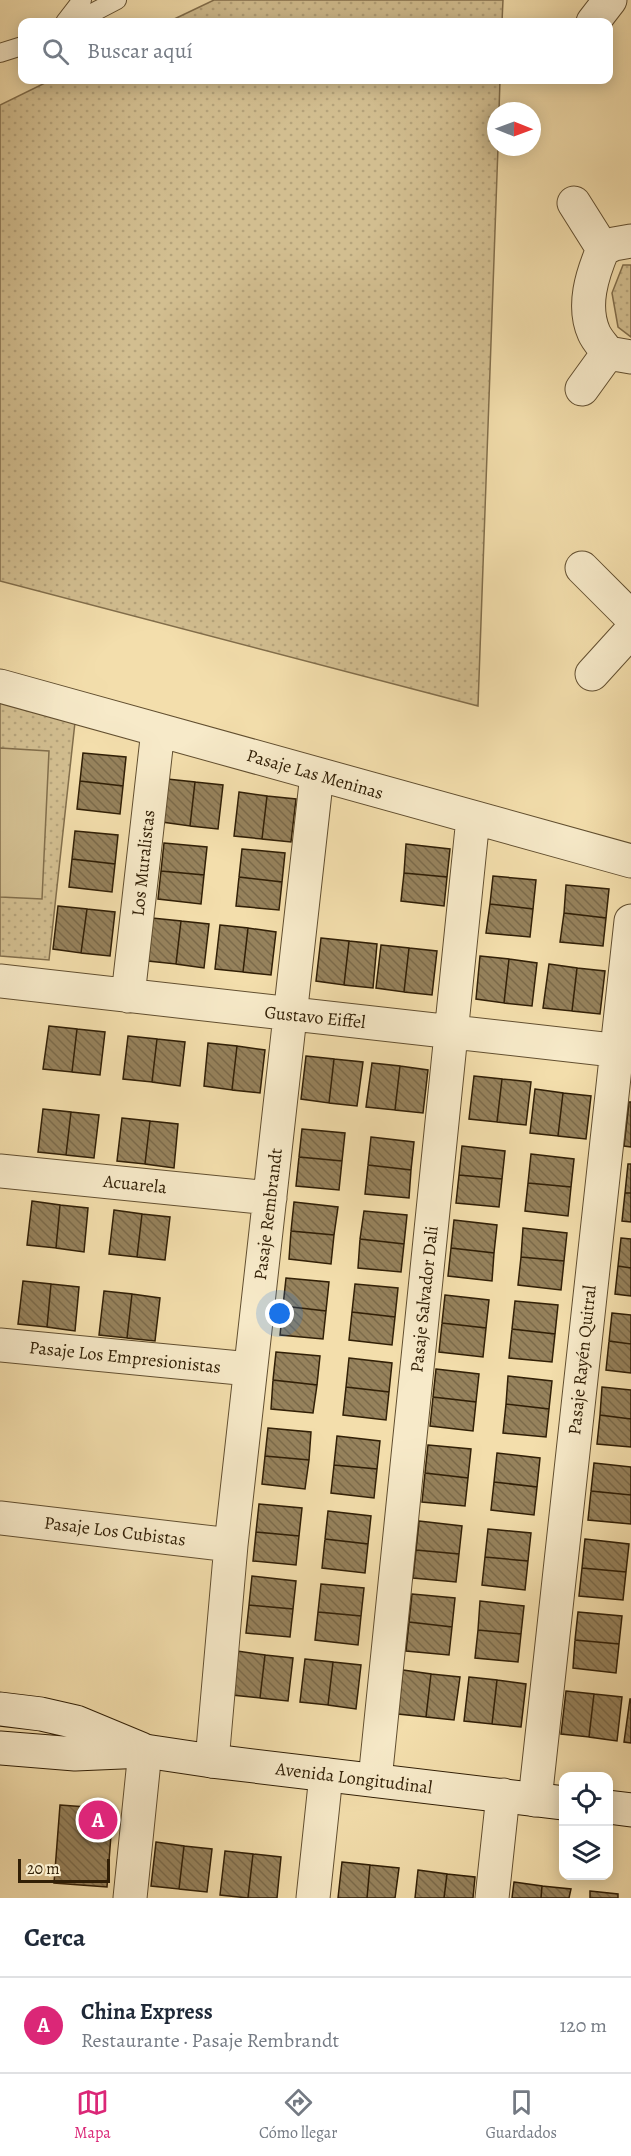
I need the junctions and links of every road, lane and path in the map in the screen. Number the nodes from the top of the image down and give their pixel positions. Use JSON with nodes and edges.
{"nodes":[{"id":1,"x":82,"y":0,"type":"edge"},
{"id":2,"x":117,"y":0,"type":"edge"},
{"id":3,"x":610,"y":0,"type":"edge"},
{"id":4,"x":631,"y":10,"type":"edge"},
{"id":5,"x":68,"y":18,"type":"edge"},
{"id":6,"x":83,"y":18,"type":"edge"},
{"id":7,"x":596,"y":18,"type":"edge"},
{"id":8,"x":18,"y":47,"type":"edge"},
{"id":9,"x":0,"y":52,"type":"edge"},
{"id":10,"x":574,"y":203,"type":"dead end"},
{"id":11,"x":617,"y":245,"type":"edge"},
{"id":12,"x":620,"y":355,"type":"edge"},
{"id":13,"x":582,"y":389,"type":"dead end"},
{"id":14,"x":582,"y":568,"type":"dead end"},
{"id":15,"x":631,"y":617,"type":"edge"},
{"id":16,"x":631,"y":631,"type":"edge"},
{"id":17,"x":592,"y":674,"type":"dead end"},
{"id":18,"x":0,"y":686,"type":"edge"},
{"id":19,"x":158,"y":730,"type":"junction"},
{"id":20,"x":317,"y":774,"type":"junction"},
{"id":21,"x":473,"y":818,"type":"junction"},
{"id":22,"x":631,"y":861,"type":"edge"},
{"id":23,"x":631,"y":921,"type":"edge"},
{"id":24,"x":0,"y":981,"type":"edge"},
{"id":25,"x":129,"y":996,"type":"junction"},
{"id":26,"x":291,"y":1014,"type":"junction"},
{"id":27,"x":452,"y":1032,"type":"junction"},
{"id":28,"x":624,"y":1051,"type":"edge"},
{"id":29,"x":0,"y":1171,"type":"edge"},
{"id":30,"x":270,"y":1198,"type":"junction"},
{"id":31,"x":0,"y":1345,"type":"edge"},
{"id":32,"x":250,"y":1369,"type":"junction"},
{"id":33,"x":0,"y":1518,"type":"edge"},
{"id":34,"x":231,"y":1545,"type":"junction"},
{"id":35,"x":0,"y":1709,"type":"edge"},
{"id":36,"x":0,"y":1748,"type":"edge"},
{"id":37,"x":146,"y":1751,"type":"junction"},
{"id":38,"x":212,"y":1761,"type":"junction"},
{"id":39,"x":326,"y":1775,"type":"junction"},
{"id":40,"x":375,"y":1780,"type":"junction"},
{"id":41,"x":503,"y":1795,"type":"junction"},
{"id":42,"x":549,"y":1801,"type":"edge"},
{"id":43,"x":613,"y":1808,"type":"edge"},
{"id":44,"x":631,"y":1810,"type":"edge"},
{"id":45,"x":130,"y":1898,"type":"edge"},
{"id":46,"x":313,"y":1898,"type":"edge"},
{"id":47,"x":492,"y":1898,"type":"edge"}],
"edges":[{"from":1,"to":5,"type":"lane"},
{"from":2,"to":6,"type":"lane"},
{"from":3,"to":4,"type":"street"},
{"from":3,"to":7,"type":"street"},
{"from":8,"to":9,"type":"lane"},
{"from":10,"to":11,"type":"street"},
{"from":11,"to":12,"type":"street"},
{"from":12,"to":13,"type":"street"},
{"from":14,"to":15,"type":"street"},
{"from":16,"to":17,"type":"street"},
{"from":18,"to":19,"type":"street","name":"Pasaje Las Meninas"},
{"from":19,"to":20,"type":"street","name":"Pasaje Las Meninas"},
{"from":19,"to":25,"type":"street","name":"Los Muralistas"},
{"from":20,"to":21,"type":"street","name":"Pasaje Las Meninas"},
{"from":20,"to":26,"type":"street","name":"Pasaje Rembrandt"},
{"from":21,"to":22,"type":"street","name":"Pasaje Las Meninas"},
{"from":21,"to":27,"type":"street","name":"Pasaje Salvador Dali"},
{"from":23,"to":28,"type":"street","name":"Pasaje Rayén Quitral"},
{"from":24,"to":25,"type":"street","name":"Gustavo Eiffel"},
{"from":25,"to":26,"type":"street","name":"Gustavo Eiffel"},
{"from":26,"to":27,"type":"street","name":"Gustavo Eiffel"},
{"from":26,"to":30,"type":"street","name":"Pasaje Rembrandt"},
{"from":27,"to":28,"type":"street","name":"Gustavo Eiffel"},
{"from":27,"to":40,"type":"street","name":"Pasaje Salvador Dali"},
{"from":28,"to":42,"type":"street","name":"Pasaje Rayén Quitral"},
{"from":29,"to":30,"type":"street","name":"Acuarela"},
{"from":30,"to":32,"type":"street","name":"Pasaje Rembrandt"},
{"from":31,"to":32,"type":"street","name":"Pasaje Los Empresionistas"},
{"from":32,"to":34,"type":"street","name":"Pasaje Rembrandt"},
{"from":33,"to":34,"type":"street","name":"Pasaje Los Cubistas"},
{"from":34,"to":38,"type":"street","name":"Pasaje Rembrandt"},
{"from":35,"to":37,"type":"street","name":"Avenida Longitudinal"},
{"from":36,"to":37,"type":"street","name":"Avenida Longitudinal"},
{"from":37,"to":38,"type":"street","name":"Avenida Longitudinal"},
{"from":37,"to":45,"type":"street"},
{"from":38,"to":39,"type":"street","name":"Avenida Longitudinal"},
{"from":39,"to":40,"type":"street","name":"Avenida Longitudinal"},
{"from":39,"to":46,"type":"street"},
{"from":40,"to":41,"type":"street","name":"Avenida Longitudinal"},
{"from":41,"to":42,"type":"street","name":"Avenida Longitudinal"},
{"from":41,"to":47,"type":"street"},
{"from":43,"to":44,"type":"street"}]}
